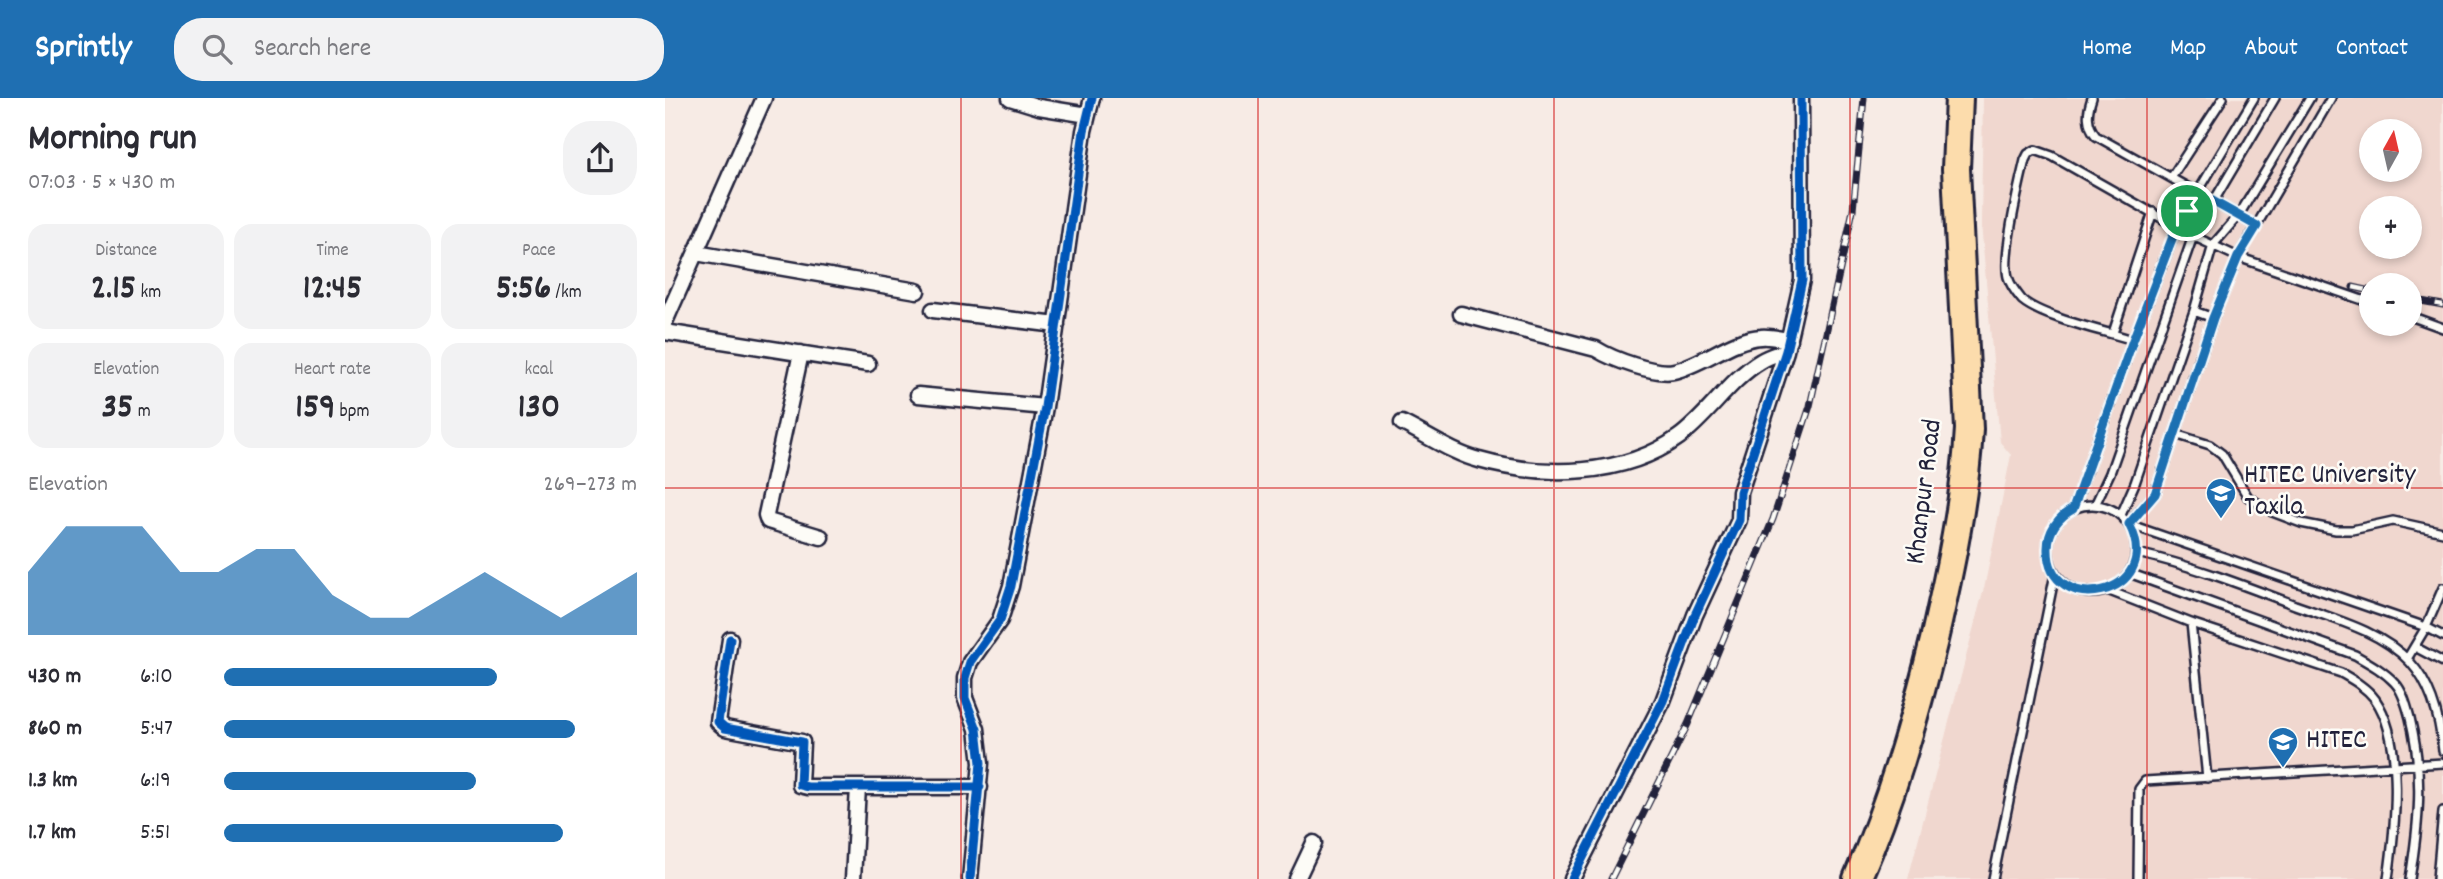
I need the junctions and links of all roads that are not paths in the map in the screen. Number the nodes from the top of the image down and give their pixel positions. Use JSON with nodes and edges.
{"nodes":[{"id":1,"x":764,"y":98,"type":"edge"},
{"id":2,"x":1010,"y":98,"type":"edge"},
{"id":3,"x":1092,"y":98,"type":"edge"},
{"id":4,"x":1801,"y":98,"type":"edge"},
{"id":5,"x":1959,"y":98,"type":"edge"},
{"id":6,"x":2092,"y":98,"type":"edge"},
{"id":7,"x":2223,"y":98,"type":"edge"},
{"id":8,"x":2255,"y":98,"type":"edge"},
{"id":9,"x":2275,"y":98,"type":"edge"},
{"id":10,"x":2310,"y":98,"type":"edge"},
{"id":11,"x":2331,"y":98,"type":"edge"},
{"id":12,"x":1088,"y":116,"type":"junction"},
{"id":13,"x":2171,"y":178,"type":"junction"},
{"id":14,"x":2198,"y":193,"type":"junction"},
{"id":15,"x":2213,"y":201,"type":"junction"},
{"id":16,"x":2153,"y":212,"type":"junction"},
{"id":17,"x":2239,"y":215,"type":"junction"},
{"id":18,"x":2177,"y":226,"type":"junction"},
{"id":19,"x":2257,"y":226,"type":"junction"},
{"id":20,"x":2193,"y":236,"type":"junction"},
{"id":21,"x":2213,"y":245,"type":"junction"},
{"id":22,"x":696,"y":253,"type":"junction"},
{"id":23,"x":2238,"y":257,"type":"junction"},
{"id":24,"x":917,"y":291,"type":"dead end"},
{"id":25,"x":2359,"y":299,"type":"edge"},
{"id":26,"x":933,"y":310,"type":"dead end"},
{"id":27,"x":2193,"y":311,"type":"junction"},
{"id":28,"x":1461,"y":314,"type":"dead end"},
{"id":29,"x":2213,"y":318,"type":"junction"},
{"id":30,"x":2422,"y":320,"type":"edge"},
{"id":31,"x":665,"y":322,"type":"edge"},
{"id":32,"x":1057,"y":326,"type":"junction"},
{"id":33,"x":2443,"y":328,"type":"edge"},
{"id":34,"x":665,"y":332,"type":"edge"},
{"id":35,"x":2113,"y":333,"type":"junction"},
{"id":36,"x":2133,"y":340,"type":"junction"},
{"id":37,"x":1787,"y":345,"type":"junction"},
{"id":38,"x":801,"y":354,"type":"junction"},
{"id":39,"x":868,"y":364,"type":"dead end"},
{"id":40,"x":918,"y":395,"type":"dead end"},
{"id":41,"x":1045,"y":407,"type":"junction"},
{"id":42,"x":1402,"y":423,"type":"dead end"},
{"id":43,"x":2175,"y":434,"type":"junction"},
{"id":44,"x":2095,"y":505,"type":"junction"},
{"id":45,"x":2073,"y":509,"type":"junction"},
{"id":46,"x":2121,"y":515,"type":"junction"},
{"id":47,"x":2129,"y":524,"type":"junction"},
{"id":48,"x":2443,"y":532,"type":"edge"},
{"id":49,"x":821,"y":537,"type":"dead end"},
{"id":50,"x":2137,"y":553,"type":"junction"},
{"id":51,"x":2129,"y":573,"type":"junction"},
{"id":52,"x":2055,"y":574,"type":"junction"},
{"id":53,"x":2443,"y":587,"type":"edge"},
{"id":54,"x":2107,"y":590,"type":"junction"},
{"id":55,"x":2191,"y":623,"type":"junction"},
{"id":56,"x":2426,"y":627,"type":"junction"},
{"id":57,"x":2443,"y":636,"type":"edge"},
{"id":58,"x":730,"y":639,"type":"dead end"},
{"id":59,"x":2415,"y":647,"type":"junction"},
{"id":60,"x":2407,"y":659,"type":"junction"},
{"id":61,"x":2443,"y":662,"type":"edge"},
{"id":62,"x":2443,"y":751,"type":"edge"},
{"id":63,"x":2443,"y":763,"type":"edge"},
{"id":64,"x":2420,"y":764,"type":"junction"},
{"id":65,"x":2394,"y":766,"type":"junction"},
{"id":66,"x":2207,"y":778,"type":"junction"},
{"id":67,"x":859,"y":787,"type":"junction"},
{"id":68,"x":980,"y":787,"type":"junction"},
{"id":69,"x":2443,"y":811,"type":"edge"},
{"id":70,"x":1314,"y":843,"type":"dead end"},
{"id":71,"x":853,"y":879,"type":"edge"},
{"id":72,"x":970,"y":879,"type":"edge"},
{"id":73,"x":1297,"y":879,"type":"edge"},
{"id":74,"x":1572,"y":879,"type":"edge"},
{"id":75,"x":1857,"y":879,"type":"edge"},
{"id":76,"x":1993,"y":879,"type":"edge"},
{"id":77,"x":2138,"y":879,"type":"edge"},
{"id":78,"x":2388,"y":879,"type":"edge"},
{"id":79,"x":2410,"y":879,"type":"edge"},
{"id":80,"x":2437,"y":879,"type":"edge"}],
"edges":[{"from":1,"to":22,"type":"street"},
{"from":2,"to":12,"type":"street"},
{"from":3,"to":12,"type":"street"},
{"from":4,"to":37,"type":"street"},
{"from":5,"to":75,"type":"highway","name":"Khanpur Road"},
{"from":6,"to":13,"type":"lane"},
{"from":7,"to":13,"type":"lane"},
{"from":8,"to":14,"type":"lane"},
{"from":9,"to":15,"type":"lane"},
{"from":10,"to":17,"type":"lane"},
{"from":11,"to":19,"type":"lane"},
{"from":12,"to":32,"type":"street"},
{"from":13,"to":14,"type":"lane"},
{"from":14,"to":15,"type":"lane"},
{"from":14,"to":18,"type":"lane"},
{"from":15,"to":17,"type":"lane"},
{"from":15,"to":20,"type":"lane"},
{"from":16,"to":18,"type":"lane"},
{"from":16,"to":35,"type":"lane"},
{"from":16,"to":35,"type":"lane"},
{"from":17,"to":19,"type":"lane"},
{"from":17,"to":21,"type":"lane"},
{"from":18,"to":20,"type":"lane"},
{"from":18,"to":36,"type":"lane"},
{"from":19,"to":23,"type":"lane"},
{"from":20,"to":21,"type":"lane"},
{"from":20,"to":44,"type":"lane"},
{"from":21,"to":23,"type":"lane"},
{"from":21,"to":27,"type":"lane"},
{"from":22,"to":24,"type":"street"},
{"from":22,"to":31,"type":"street"},
{"from":23,"to":25,"type":"lane"},
{"from":23,"to":29,"type":"lane"},
{"from":26,"to":32,"type":"street"},
{"from":27,"to":29,"type":"lane"},
{"from":27,"to":46,"type":"lane"},
{"from":28,"to":37,"type":"street"},
{"from":29,"to":43,"type":"lane"},
{"from":30,"to":33,"type":"lane"},
{"from":32,"to":41,"type":"street"},
{"from":34,"to":38,"type":"street"},
{"from":35,"to":36,"type":"lane"},
{"from":36,"to":45,"type":"lane"},
{"from":37,"to":42,"type":"street"},
{"from":37,"to":74,"type":"street"},
{"from":38,"to":39,"type":"street"},
{"from":38,"to":49,"type":"street"},
{"from":40,"to":41,"type":"street"},
{"from":41,"to":68,"type":"street"},
{"from":43,"to":47,"type":"lane"},
{"from":43,"to":48,"type":"lane"},
{"from":44,"to":45,"type":"lane"},
{"from":44,"to":46,"type":"lane"},
{"from":45,"to":52,"type":"lane"},
{"from":46,"to":47,"type":"lane"},
{"from":47,"to":50,"type":"lane"},
{"from":47,"to":56,"type":"lane"},
{"from":50,"to":51,"type":"lane"},
{"from":50,"to":60,"type":"lane"},
{"from":51,"to":54,"type":"lane"},
{"from":51,"to":64,"type":"lane"},
{"from":52,"to":54,"type":"lane"},
{"from":52,"to":76,"type":"lane"},
{"from":53,"to":56,"type":"lane"},
{"from":54,"to":55,"type":"lane"},
{"from":55,"to":65,"type":"lane"},
{"from":55,"to":66,"type":"lane"},
{"from":56,"to":57,"type":"lane"},
{"from":56,"to":59,"type":"lane"},
{"from":58,"to":67,"type":"street"},
{"from":59,"to":60,"type":"lane"},
{"from":59,"to":61,"type":"lane"},
{"from":60,"to":62,"type":"lane"},
{"from":63,"to":64,"type":"lane"},
{"from":64,"to":65,"type":"lane"},
{"from":64,"to":79,"type":"lane"},
{"from":65,"to":66,"type":"lane"},
{"from":65,"to":78,"type":"lane"},
{"from":66,"to":77,"type":"lane"},
{"from":67,"to":68,"type":"street"},
{"from":67,"to":71,"type":"street"},
{"from":68,"to":72,"type":"street"},
{"from":69,"to":80,"type":"lane"},
{"from":70,"to":73,"type":"street"}]}
